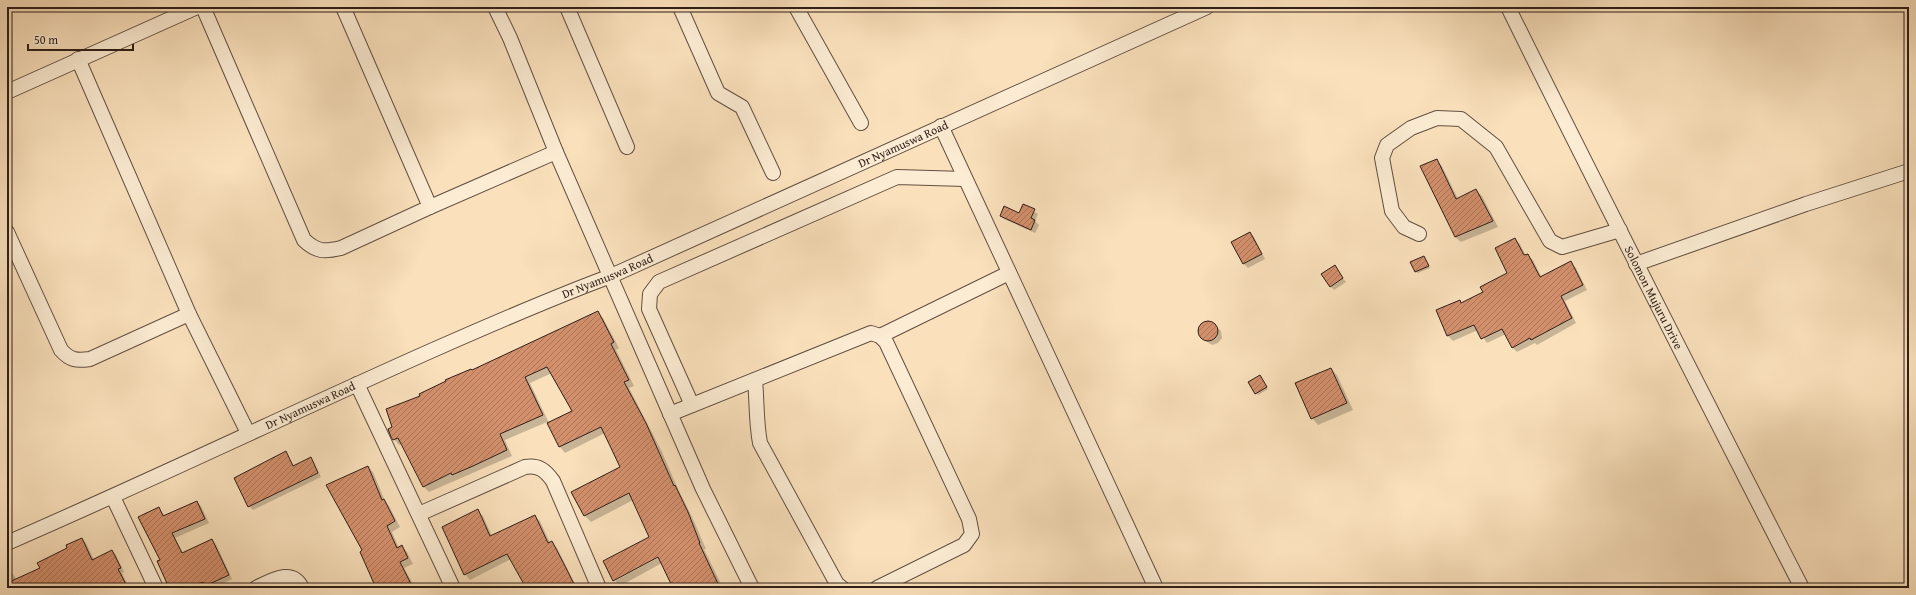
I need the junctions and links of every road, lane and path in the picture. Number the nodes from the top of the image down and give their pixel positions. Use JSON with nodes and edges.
{"nodes":[{"id":1,"x":197,"y":7,"type":"edge"},
{"id":2,"x":203,"y":7,"type":"edge"},
{"id":3,"x":343,"y":7,"type":"edge"},
{"id":4,"x":495,"y":7,"type":"edge"},
{"id":5,"x":567,"y":7,"type":"edge"},
{"id":6,"x":680,"y":7,"type":"edge"},
{"id":7,"x":796,"y":7,"type":"edge"},
{"id":8,"x":1207,"y":7,"type":"edge"},
{"id":9,"x":1508,"y":7,"type":"edge"},
{"id":10,"x":78,"y":59,"type":"junction"},
{"id":11,"x":7,"y":92,"type":"edge"},
{"id":12,"x":861,"y":123,"type":"dead end"},
{"id":13,"x":941,"y":126,"type":"junction"},
{"id":14,"x":627,"y":147,"type":"dead end"},
{"id":15,"x":556,"y":152,"type":"junction"},
{"id":16,"x":1909,"y":171,"type":"edge"},
{"id":17,"x":773,"y":173,"type":"dead end"},
{"id":18,"x":965,"y":180,"type":"junction"},
{"id":19,"x":430,"y":206,"type":"junction"},
{"id":20,"x":1620,"y":230,"type":"junction"},
{"id":21,"x":7,"y":232,"type":"edge"},
{"id":22,"x":1419,"y":234,"type":"dead end"},
{"id":23,"x":1636,"y":264,"type":"junction"},
{"id":24,"x":1009,"y":273,"type":"junction"},
{"id":25,"x":611,"y":276,"type":"junction"},
{"id":26,"x":189,"y":314,"type":"junction"},
{"id":27,"x":880,"y":336,"type":"junction"},
{"id":28,"x":755,"y":380,"type":"junction"},
{"id":29,"x":357,"y":384,"type":"junction"},
{"id":30,"x":692,"y":405,"type":"junction"},
{"id":31,"x":670,"y":414,"type":"junction"},
{"id":32,"x":248,"y":433,"type":"junction"},
{"id":33,"x":114,"y":497,"type":"junction"},
{"id":34,"x":419,"y":514,"type":"junction"},
{"id":35,"x":7,"y":543,"type":"edge"},
{"id":36,"x":156,"y":588,"type":"edge"},
{"id":37,"x":256,"y":588,"type":"edge"},
{"id":38,"x":302,"y":588,"type":"edge"},
{"id":39,"x":453,"y":588,"type":"edge"},
{"id":40,"x":599,"y":588,"type":"edge"},
{"id":41,"x":752,"y":588,"type":"edge"},
{"id":42,"x":842,"y":588,"type":"edge"},
{"id":43,"x":877,"y":588,"type":"edge"},
{"id":44,"x":1156,"y":588,"type":"edge"},
{"id":45,"x":1802,"y":588,"type":"edge"}],
"edges":[{"from":1,"to":10,"type":"street"},
{"from":2,"to":19,"type":"street"},
{"from":3,"to":19,"type":"street"},
{"from":4,"to":15,"type":"street"},
{"from":5,"to":14,"type":"street"},
{"from":6,"to":17,"type":"street"},
{"from":7,"to":12,"type":"street"},
{"from":8,"to":13,"type":"street","name":"Dr Nyamuswa Road"},
{"from":9,"to":20,"type":"street","name":"Solomon Mujuru Drive"},
{"from":10,"to":11,"type":"street"},
{"from":10,"to":26,"type":"street"},
{"from":13,"to":18,"type":"street"},
{"from":13,"to":25,"type":"street","name":"Dr Nyamuswa Road"},
{"from":15,"to":19,"type":"street"},
{"from":15,"to":25,"type":"street"},
{"from":16,"to":23,"type":"street"},
{"from":18,"to":24,"type":"street"},
{"from":18,"to":30,"type":"street"},
{"from":20,"to":22,"type":"street"},
{"from":20,"to":23,"type":"street","name":"Solomon Mujuru Drive"},
{"from":21,"to":26,"type":"street"},
{"from":23,"to":45,"type":"street","name":"Solomon Mujuru Drive"},
{"from":24,"to":27,"type":"street"},
{"from":24,"to":44,"type":"street"},
{"from":25,"to":29,"type":"street","name":"Dr Nyamuswa Road"},
{"from":25,"to":31,"type":"street"},
{"from":26,"to":32,"type":"street"},
{"from":27,"to":28,"type":"street"},
{"from":27,"to":43,"type":"street"},
{"from":28,"to":30,"type":"street"},
{"from":28,"to":42,"type":"street"},
{"from":29,"to":32,"type":"street","name":"Dr Nyamuswa Road"},
{"from":29,"to":34,"type":"street"},
{"from":30,"to":31,"type":"street"},
{"from":31,"to":41,"type":"street"},
{"from":32,"to":33,"type":"street","name":"Dr Nyamuswa Road"},
{"from":33,"to":35,"type":"street","name":"Dr Nyamuswa Road"},
{"from":33,"to":36,"type":"street"},
{"from":34,"to":39,"type":"street"},
{"from":34,"to":40,"type":"street"},
{"from":37,"to":38,"type":"street"}]}
